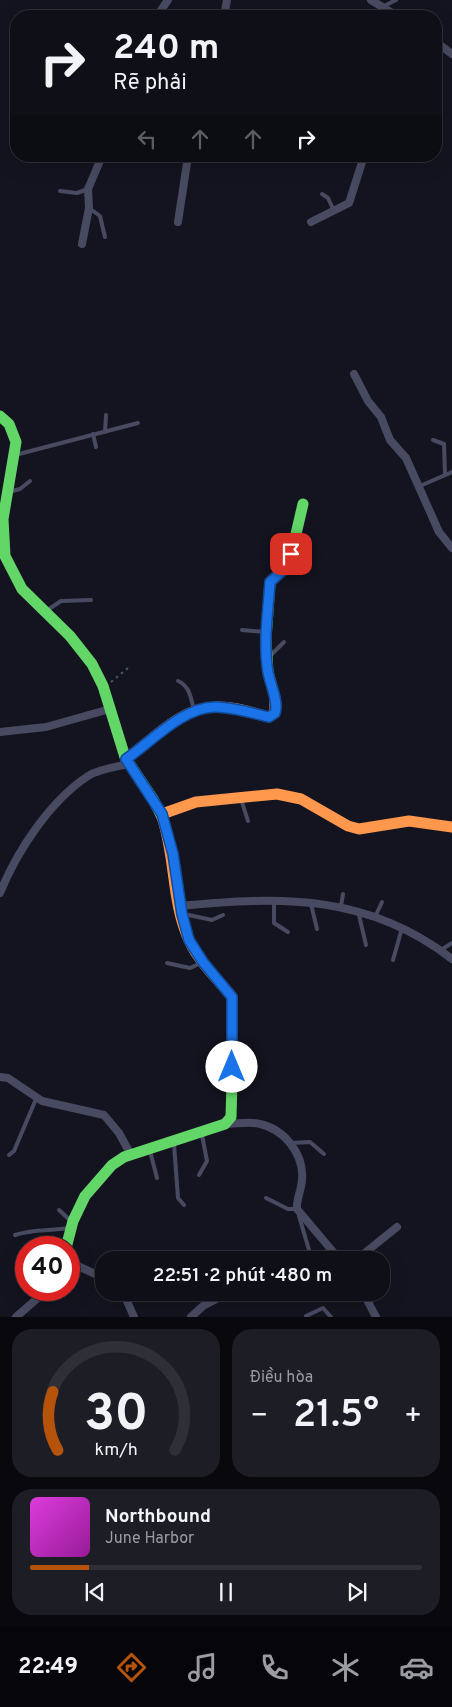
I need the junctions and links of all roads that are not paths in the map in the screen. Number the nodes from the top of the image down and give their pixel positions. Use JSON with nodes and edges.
{"nodes":[{"id":1,"x":371,"y":0,"type":"edge"},
{"id":2,"x":396,"y":0,"type":"edge"},
{"id":3,"x":382,"y":7,"type":"junction"},
{"id":4,"x":387,"y":10,"type":"edge"},
{"id":5,"x":99,"y":162,"type":"edge"},
{"id":6,"x":187,"y":162,"type":"edge"},
{"id":7,"x":361,"y":162,"type":"edge"},
{"id":8,"x":88,"y":189,"type":"junction"},
{"id":9,"x":60,"y":191,"type":"dead end"},
{"id":10,"x":322,"y":194,"type":"dead end"},
{"id":11,"x":88,"y":208,"type":"junction"},
{"id":12,"x":334,"y":211,"type":"junction"},
{"id":13,"x":178,"y":222,"type":"dead end"},
{"id":14,"x":312,"y":222,"type":"dead end"},
{"id":15,"x":106,"y":237,"type":"dead end"},
{"id":16,"x":82,"y":244,"type":"dead end"},
{"id":17,"x":354,"y":374,"type":"dead end"},
{"id":18,"x":106,"y":416,"type":"dead end"},
{"id":19,"x":0,"y":417,"type":"edge"},
{"id":20,"x":138,"y":423,"type":"dead end"},
{"id":21,"x":105,"y":432,"type":"junction"},
{"id":22,"x":93,"y":434,"type":"junction"},
{"id":23,"x":433,"y":440,"type":"dead end"},
{"id":24,"x":96,"y":448,"type":"dead end"},
{"id":25,"x":16,"y":455,"type":"junction"},
{"id":26,"x":452,"y":472,"type":"edge"},
{"id":27,"x":445,"y":474,"type":"junction"},
{"id":28,"x":30,"y":481,"type":"dead end"},
{"id":29,"x":420,"y":486,"type":"junction"},
{"id":30,"x":7,"y":492,"type":"junction"},
{"id":31,"x":303,"y":504,"type":"dead end"},
{"id":32,"x":452,"y":548,"type":"edge"},
{"id":33,"x":91,"y":600,"type":"dead end"},
{"id":34,"x":44,"y":612,"type":"junction"},
{"id":35,"x":242,"y":630,"type":"dead end"},
{"id":36,"x":267,"y":633,"type":"junction"},
{"id":37,"x":284,"y":642,"type":"dead end"},
{"id":38,"x":266,"y":661,"type":"junction"},
{"id":39,"x":178,"y":681,"type":"dead end"},
{"id":40,"x":110,"y":709,"type":"junction"},
{"id":41,"x":195,"y":712,"type":"junction"},
{"id":42,"x":0,"y":732,"type":"edge"},
{"id":43,"x":127,"y":762,"type":"junction"},
{"id":44,"x":240,"y":796,"type":"junction"},
{"id":45,"x":162,"y":814,"type":"junction"},
{"id":46,"x":248,"y":821,"type":"dead end"},
{"id":47,"x":452,"y":827,"type":"edge"},
{"id":48,"x":0,"y":893,"type":"edge"},
{"id":49,"x":343,"y":894,"type":"dead end"},
{"id":50,"x":274,"y":900,"type":"junction"},
{"id":51,"x":310,"y":902,"type":"junction"},
{"id":52,"x":382,"y":902,"type":"dead end"},
{"id":53,"x":340,"y":906,"type":"junction"},
{"id":54,"x":181,"y":910,"type":"junction"},
{"id":55,"x":358,"y":911,"type":"junction"},
{"id":56,"x":223,"y":916,"type":"dead end"},
{"id":57,"x":375,"y":917,"type":"junction"},
{"id":58,"x":402,"y":928,"type":"junction"},
{"id":59,"x":317,"y":929,"type":"dead end"},
{"id":60,"x":288,"y":932,"type":"dead end"},
{"id":61,"x":452,"y":943,"type":"edge"},
{"id":62,"x":366,"y":945,"type":"dead end"},
{"id":63,"x":441,"y":950,"type":"junction"},
{"id":64,"x":452,"y":959,"type":"edge"},
{"id":65,"x":393,"y":960,"type":"dead end"},
{"id":66,"x":203,"y":962,"type":"junction"},
{"id":67,"x":167,"y":963,"type":"dead end"},
{"id":68,"x":0,"y":1077,"type":"edge"},
{"id":69,"x":36,"y":1098,"type":"junction"},
{"id":70,"x":225,"y":1124,"type":"junction"},
{"id":71,"x":202,"y":1133,"type":"junction"},
{"id":72,"x":174,"y":1142,"type":"junction"},
{"id":73,"x":290,"y":1143,"type":"junction"},
{"id":74,"x":150,"y":1149,"type":"junction"},
{"id":75,"x":324,"y":1154,"type":"dead end"},
{"id":76,"x":9,"y":1155,"type":"dead end"},
{"id":77,"x":131,"y":1155,"type":"junction"},
{"id":78,"x":199,"y":1175,"type":"dead end"},
{"id":79,"x":157,"y":1178,"type":"dead end"},
{"id":80,"x":266,"y":1198,"type":"dead end"},
{"id":81,"x":184,"y":1205,"type":"dead end"},
{"id":82,"x":58,"y":1210,"type":"dead end"},
{"id":83,"x":298,"y":1211,"type":"junction"},
{"id":84,"x":70,"y":1225,"type":"junction"},
{"id":85,"x":397,"y":1227,"type":"dead end"},
{"id":86,"x":15,"y":1235,"type":"dead end"},
{"id":87,"x":68,"y":1236,"type":"edge"},
{"id":88,"x":309,"y":1250,"type":"dead end"},
{"id":89,"x":332,"y":1251,"type":"edge"},
{"id":90,"x":367,"y":1251,"type":"edge"},
{"id":91,"x":80,"y":1267,"type":"edge"},
{"id":92,"x":95,"y":1274,"type":"edge"},
{"id":93,"x":34,"y":1301,"type":"edge"},
{"id":94,"x":127,"y":1301,"type":"edge"},
{"id":95,"x":211,"y":1301,"type":"edge"},
{"id":96,"x":367,"y":1301,"type":"edge"},
{"id":97,"x":306,"y":1316,"type":"edge"},
{"id":98,"x":373,"y":1316,"type":"edge"},
{"id":99,"x":16,"y":1317,"type":"edge"},
{"id":100,"x":134,"y":1317,"type":"edge"},
{"id":101,"x":190,"y":1317,"type":"edge"},
{"id":102,"x":331,"y":1317,"type":"edge"}],
"edges":[{"from":1,"to":3,"type":"street"},
{"from":2,"to":3,"type":"lane"},
{"from":3,"to":4,"type":"street"},
{"from":5,"to":8,"type":"street"},
{"from":6,"to":13,"type":"street"},
{"from":7,"to":12,"type":"street"},
{"from":8,"to":9,"type":"lane"},
{"from":8,"to":11,"type":"street"},
{"from":10,"to":12,"type":"lane"},
{"from":11,"to":15,"type":"lane"},
{"from":11,"to":16,"type":"street"},
{"from":12,"to":14,"type":"street"},
{"from":17,"to":29,"type":"street"},
{"from":18,"to":21,"type":"lane"},
{"from":19,"to":25,"type":"street"},
{"from":20,"to":21,"type":"lane"},
{"from":21,"to":22,"type":"lane"},
{"from":22,"to":24,"type":"lane"},
{"from":22,"to":25,"type":"lane"},
{"from":23,"to":27,"type":"lane"},
{"from":25,"to":30,"type":"street"},
{"from":26,"to":27,"type":"lane"},
{"from":27,"to":29,"type":"lane"},
{"from":28,"to":30,"type":"lane"},
{"from":29,"to":32,"type":"street"},
{"from":30,"to":34,"type":"street"},
{"from":31,"to":36,"type":"street"},
{"from":33,"to":34,"type":"lane"},
{"from":34,"to":40,"type":"street"},
{"from":35,"to":36,"type":"lane"},
{"from":36,"to":38,"type":"street"},
{"from":37,"to":38,"type":"lane"},
{"from":38,"to":41,"type":"street"},
{"from":39,"to":41,"type":"lane"},
{"from":40,"to":42,"type":"street"},
{"from":40,"to":43,"type":"street"},
{"from":41,"to":43,"type":"street"},
{"from":43,"to":45,"type":"street"},
{"from":43,"to":48,"type":"street"},
{"from":44,"to":45,"type":"street"},
{"from":44,"to":46,"type":"lane"},
{"from":44,"to":47,"type":"street"},
{"from":45,"to":54,"type":"street"},
{"from":49,"to":53,"type":"lane"},
{"from":50,"to":51,"type":"street"},
{"from":50,"to":54,"type":"street"},
{"from":50,"to":60,"type":"lane"},
{"from":51,"to":53,"type":"street"},
{"from":51,"to":59,"type":"lane"},
{"from":52,"to":57,"type":"lane"},
{"from":53,"to":55,"type":"street"},
{"from":54,"to":56,"type":"lane"},
{"from":54,"to":66,"type":"street"},
{"from":55,"to":57,"type":"street"},
{"from":55,"to":62,"type":"lane"},
{"from":57,"to":58,"type":"street"},
{"from":58,"to":63,"type":"street"},
{"from":58,"to":65,"type":"lane"},
{"from":61,"to":63,"type":"lane"},
{"from":63,"to":64,"type":"street"},
{"from":66,"to":67,"type":"lane"},
{"from":66,"to":70,"type":"street"},
{"from":68,"to":69,"type":"street"},
{"from":69,"to":76,"type":"lane"},
{"from":69,"to":77,"type":"street"},
{"from":70,"to":71,"type":"street"},
{"from":70,"to":73,"type":"street"},
{"from":71,"to":72,"type":"street"},
{"from":71,"to":78,"type":"lane"},
{"from":72,"to":74,"type":"street"},
{"from":72,"to":81,"type":"lane"},
{"from":73,"to":75,"type":"lane"},
{"from":73,"to":83,"type":"street"},
{"from":74,"to":77,"type":"street"},
{"from":74,"to":79,"type":"lane"},
{"from":77,"to":84,"type":"street"},
{"from":80,"to":83,"type":"lane"},
{"from":82,"to":84,"type":"lane"},
{"from":83,"to":88,"type":"lane"},
{"from":83,"to":89,"type":"street"},
{"from":84,"to":86,"type":"lane"},
{"from":84,"to":87,"type":"street"},
{"from":85,"to":90,"type":"street"},
{"from":91,"to":92,"type":"street"},
{"from":93,"to":99,"type":"street"},
{"from":94,"to":100,"type":"street"},
{"from":95,"to":101,"type":"street"},
{"from":96,"to":98,"type":"street"},
{"from":97,"to":102,"type":"lane"}]}
